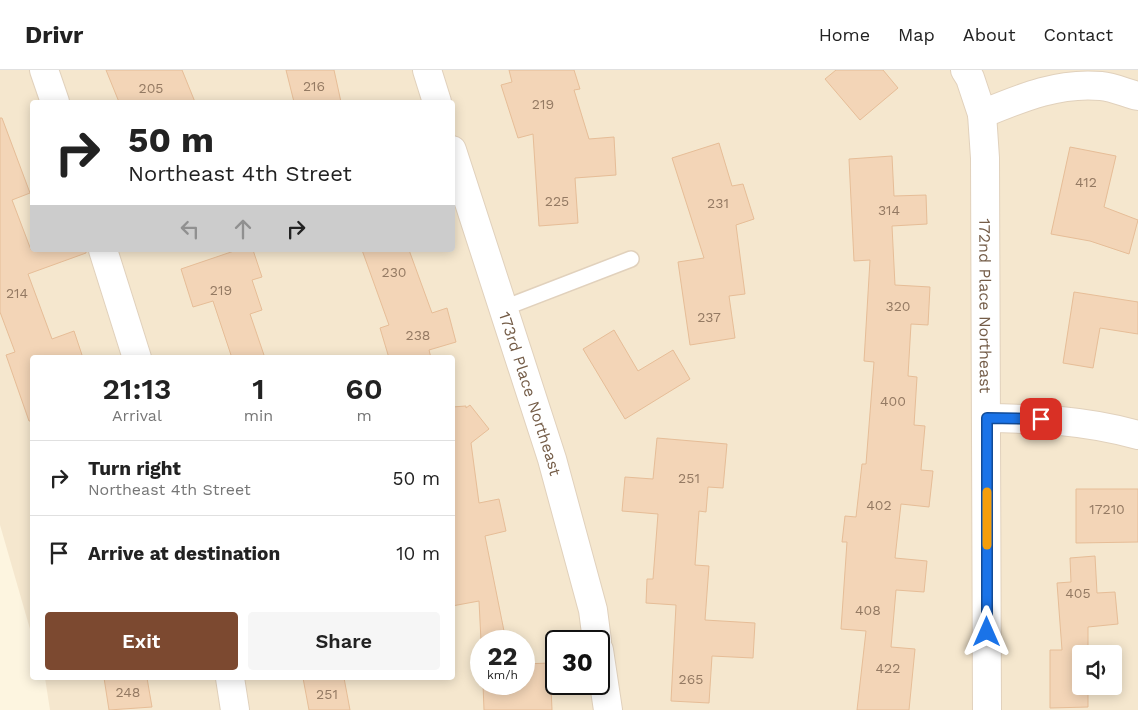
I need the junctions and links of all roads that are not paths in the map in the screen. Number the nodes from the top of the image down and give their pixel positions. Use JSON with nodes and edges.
{"nodes":[{"id":1,"x":44,"y":70,"type":"edge"},
{"id":2,"x":426,"y":70,"type":"edge"},
{"id":3,"x":964,"y":70,"type":"edge"},
{"id":4,"x":1138,"y":96,"type":"edge"},
{"id":5,"x":54,"y":100,"type":"edge"},
{"id":6,"x":436,"y":100,"type":"edge"},
{"id":7,"x":982,"y":114,"type":"junction"},
{"id":8,"x":455,"y":159,"type":"edge"},
{"id":9,"x":104,"y":252,"type":"edge"},
{"id":10,"x":631,"y":259,"type":"dead end"},
{"id":11,"x":504,"y":308,"type":"junction"},
{"id":12,"x":136,"y":355,"type":"edge"},
{"id":13,"x":987,"y":418,"type":"junction"},
{"id":14,"x":1138,"y":435,"type":"edge"},
{"id":15,"x":596,"y":630,"type":"edge"},
{"id":16,"x":230,"y":680,"type":"edge"},
{"id":17,"x":606,"y":695,"type":"edge"},
{"id":18,"x":235,"y":710,"type":"edge"},
{"id":19,"x":608,"y":710,"type":"edge"},
{"id":20,"x":987,"y":710,"type":"edge"}],
"edges":[{"from":1,"to":5,"type":"street"},
{"from":2,"to":6,"type":"street"},
{"from":3,"to":7,"type":"street","name":"172nd Place Northeast"},
{"from":4,"to":7,"type":"street"},
{"from":7,"to":13,"type":"street","name":"172nd Place Northeast"},
{"from":8,"to":11,"type":"street","name":"173rd Place Northeast"},
{"from":9,"to":12,"type":"street"},
{"from":10,"to":11,"type":"lane"},
{"from":11,"to":15,"type":"street","name":"173rd Place Northeast"},
{"from":13,"to":14,"type":"street"},
{"from":13,"to":20,"type":"street","name":"172nd Place Northeast"},
{"from":16,"to":18,"type":"street"},
{"from":17,"to":19,"type":"street"}]}
